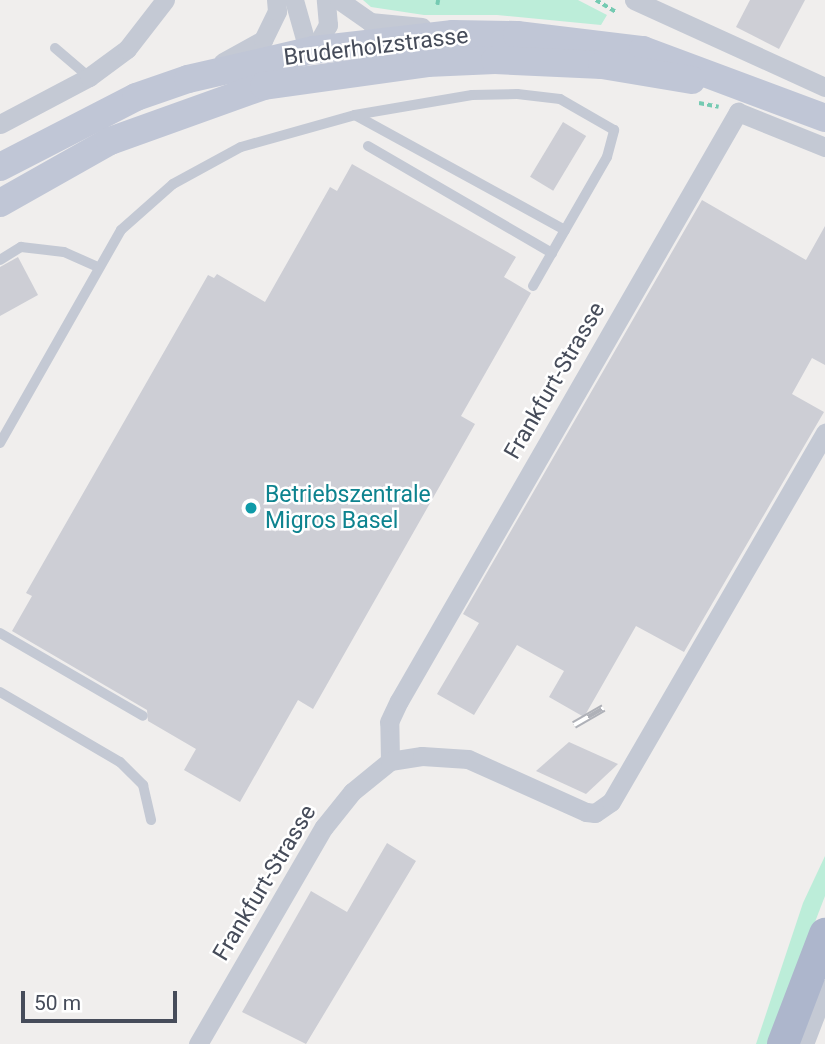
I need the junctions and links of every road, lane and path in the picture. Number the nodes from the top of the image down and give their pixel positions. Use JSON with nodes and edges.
{"nodes":[{"id":1,"x":165,"y":0,"type":"edge"},
{"id":2,"x":275,"y":0,"type":"edge"},
{"id":3,"x":294,"y":0,"type":"edge"},
{"id":4,"x":326,"y":0,"type":"edge"},
{"id":5,"x":339,"y":0,"type":"edge"},
{"id":6,"x":596,"y":0,"type":"edge"},
{"id":7,"x":634,"y":0,"type":"edge"},
{"id":8,"x":616,"y":12,"type":"dead end"},
{"id":9,"x":453,"y":34,"type":"junction"},
{"id":10,"x":55,"y":48,"type":"dead end"},
{"id":11,"x":314,"y":50,"type":"junction"},
{"id":12,"x":340,"y":73,"type":"junction"},
{"id":13,"x":89,"y":76,"type":"junction"},
{"id":14,"x":188,"y":79,"type":"junction"},
{"id":15,"x":290,"y":81,"type":"junction"},
{"id":16,"x":725,"y":84,"type":"junction"},
{"id":17,"x":825,"y":87,"type":"edge"},
{"id":18,"x":355,"y":115,"type":"junction"},
{"id":19,"x":825,"y":118,"type":"edge"},
{"id":20,"x":0,"y":124,"type":"edge"},
{"id":21,"x":368,"y":146,"type":"dead end"},
{"id":22,"x":825,"y":147,"type":"edge"},
{"id":23,"x":0,"y":167,"type":"edge"},
{"id":24,"x":0,"y":203,"type":"edge"},
{"id":25,"x":565,"y":230,"type":"junction"},
{"id":26,"x":552,"y":253,"type":"junction"},
{"id":27,"x":0,"y":260,"type":"edge"},
{"id":28,"x":98,"y":267,"type":"junction"},
{"id":29,"x":533,"y":286,"type":"dead end"},
{"id":30,"x":825,"y":433,"type":"edge"},
{"id":31,"x":0,"y":443,"type":"edge"},
{"id":32,"x":0,"y":634,"type":"edge"},
{"id":33,"x":0,"y":692,"type":"edge"},
{"id":34,"x":142,"y":716,"type":"dead end"},
{"id":35,"x":390,"y":761,"type":"junction"},
{"id":36,"x":151,"y":820,"type":"dead end"},
{"id":37,"x":825,"y":934,"type":"edge"},
{"id":38,"x":825,"y":989,"type":"edge"},
{"id":39,"x":198,"y":1044,"type":"edge"},
{"id":40,"x":783,"y":1044,"type":"edge"},
{"id":41,"x":804,"y":1044,"type":"edge"}],
"edges":[{"from":1,"to":13,"type":"street"},
{"from":2,"to":14,"type":"street"},
{"from":3,"to":11,"type":"street"},
{"from":4,"to":11,"type":"street"},
{"from":5,"to":9,"type":"street"},
{"from":6,"to":8,"type":"path"},
{"from":7,"to":17,"type":"street"},
{"from":9,"to":11,"type":"main road","name":"Bruderholzstrasse"},
{"from":9,"to":16,"type":"main road","name":"Bruderholzstrasse"},
{"from":10,"to":13,"type":"lane"},
{"from":11,"to":12,"type":"lane"},
{"from":11,"to":14,"type":"main road","name":"Bruderholzstrasse"},
{"from":11,"to":15,"type":"lane"},
{"from":12,"to":15,"type":"main road","name":"Bruderholzstrasse"},
{"from":12,"to":16,"type":"main road","name":"Bruderholzstrasse"},
{"from":13,"to":20,"type":"street"},
{"from":14,"to":23,"type":"main road","name":"Bruderholzstrasse"},
{"from":15,"to":24,"type":"main road","name":"Bruderholzstrasse"},
{"from":16,"to":19,"type":"main road","name":"Bruderholzstrasse"},
{"from":18,"to":25,"type":"lane"},
{"from":18,"to":25,"type":"lane"},
{"from":18,"to":28,"type":"lane"},
{"from":21,"to":26,"type":"lane"},
{"from":22,"to":35,"type":"street","name":"Frankfurt-Strasse"},
{"from":25,"to":26,"type":"lane"},
{"from":26,"to":29,"type":"lane"},
{"from":27,"to":28,"type":"lane"},
{"from":28,"to":31,"type":"lane"},
{"from":30,"to":35,"type":"street"},
{"from":32,"to":34,"type":"lane"},
{"from":33,"to":36,"type":"lane"},
{"from":35,"to":39,"type":"street","name":"Frankfurt-Strasse"},
{"from":37,"to":40,"type":"main road"},
{"from":38,"to":41,"type":"street"}]}
